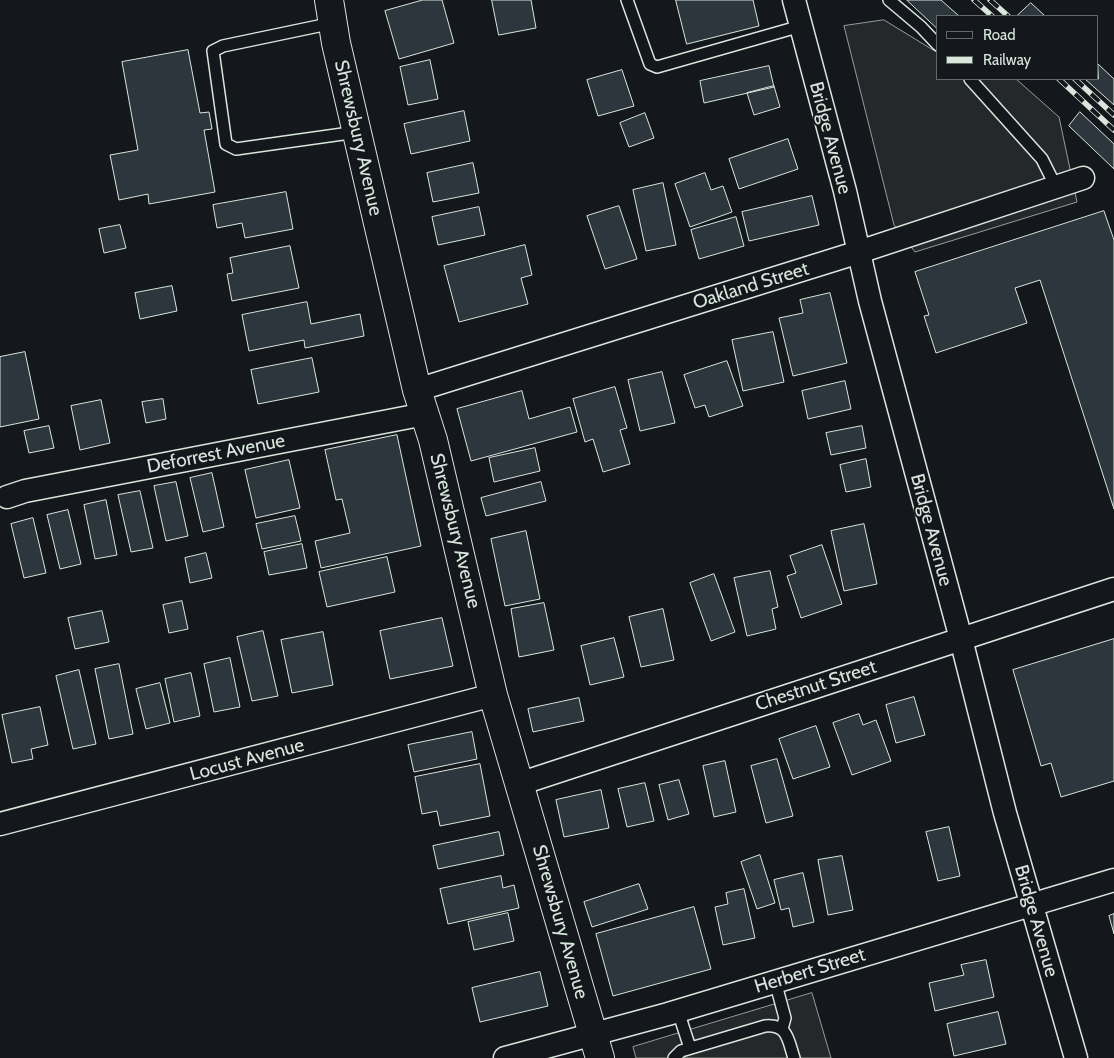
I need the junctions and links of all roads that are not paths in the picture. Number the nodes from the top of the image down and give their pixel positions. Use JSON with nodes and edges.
{"nodes":[{"id":1,"x":627,"y":0,"type":"edge"},
{"id":2,"x":794,"y":0,"type":"edge"},
{"id":3,"x":890,"y":0,"type":"edge"},
{"id":4,"x":331,"y":12,"type":"edge"},
{"id":5,"x":800,"y":26,"type":"junction"},
{"id":6,"x":936,"y":43,"type":"edge"},
{"id":7,"x":971,"y":80,"type":"edge"},
{"id":8,"x":357,"y":132,"type":"junction"},
{"id":9,"x":1083,"y":178,"type":"dead end"},
{"id":10,"x":1056,"y":187,"type":"junction"},
{"id":11,"x":859,"y":252,"type":"junction"},
{"id":12,"x":421,"y":402,"type":"junction"},
{"id":13,"x":7,"y":497,"type":"dead end"},
{"id":14,"x":1114,"y":589,"type":"edge"},
{"id":15,"x":961,"y":639,"type":"junction"},
{"id":16,"x":494,"y":695,"type":"junction"},
{"id":17,"x":519,"y":784,"type":"junction"},
{"id":18,"x":0,"y":824,"type":"edge"},
{"id":19,"x":1114,"y":880,"type":"edge"},
{"id":20,"x":1030,"y":904,"type":"junction"},
{"id":21,"x":776,"y":981,"type":"junction"},
{"id":22,"x":678,"y":1011,"type":"junction"},
{"id":23,"x":782,"y":1029,"type":"junction"},
{"id":24,"x":596,"y":1046,"type":"edge"},
{"id":25,"x":690,"y":1048,"type":"junction"},
{"id":26,"x":505,"y":1058,"type":"edge"},
{"id":27,"x":674,"y":1058,"type":"edge"},
{"id":28,"x":794,"y":1058,"type":"edge"},
{"id":29,"x":1076,"y":1058,"type":"edge"}],
"edges":[{"from":1,"to":5,"type":"lane"},
{"from":2,"to":5,"type":"street","name":"Bridge Avenue"},
{"from":3,"to":6,"type":"lane"},
{"from":4,"to":8,"type":"main road","name":"Shrewsbury Avenue"},
{"from":4,"to":8,"type":"lane"},
{"from":5,"to":11,"type":"street","name":"Bridge Avenue"},
{"from":7,"to":10,"type":"lane"},
{"from":8,"to":12,"type":"main road","name":"Shrewsbury Avenue"},
{"from":9,"to":10,"type":"street","name":"Oakland Street"},
{"from":10,"to":11,"type":"street","name":"Oakland Street"},
{"from":11,"to":12,"type":"street","name":"Oakland Street"},
{"from":11,"to":15,"type":"street","name":"Bridge Avenue"},
{"from":12,"to":13,"type":"street","name":"Deforrest Avenue"},
{"from":12,"to":16,"type":"main road","name":"Shrewsbury Avenue"},
{"from":14,"to":15,"type":"street","name":"Chestnut Street"},
{"from":15,"to":17,"type":"street","name":"Chestnut Street"},
{"from":15,"to":20,"type":"street","name":"Bridge Avenue"},
{"from":16,"to":17,"type":"main road","name":"Shrewsbury Avenue"},
{"from":16,"to":18,"type":"street","name":"Locust Avenue"},
{"from":17,"to":24,"type":"main road","name":"Shrewsbury Avenue"},
{"from":19,"to":20,"type":"street","name":"Herbert Street"},
{"from":20,"to":21,"type":"street","name":"Herbert Street"},
{"from":20,"to":29,"type":"street","name":"Bridge Avenue"},
{"from":21,"to":22,"type":"street","name":"Herbert Street"},
{"from":21,"to":23,"type":"lane"},
{"from":22,"to":24,"type":"street","name":"Herbert Street"},
{"from":22,"to":25,"type":"lane"},
{"from":23,"to":25,"type":"lane"},
{"from":23,"to":28,"type":"lane"},
{"from":24,"to":26,"type":"street","name":"Herbert Street"},
{"from":25,"to":27,"type":"lane"}]}
